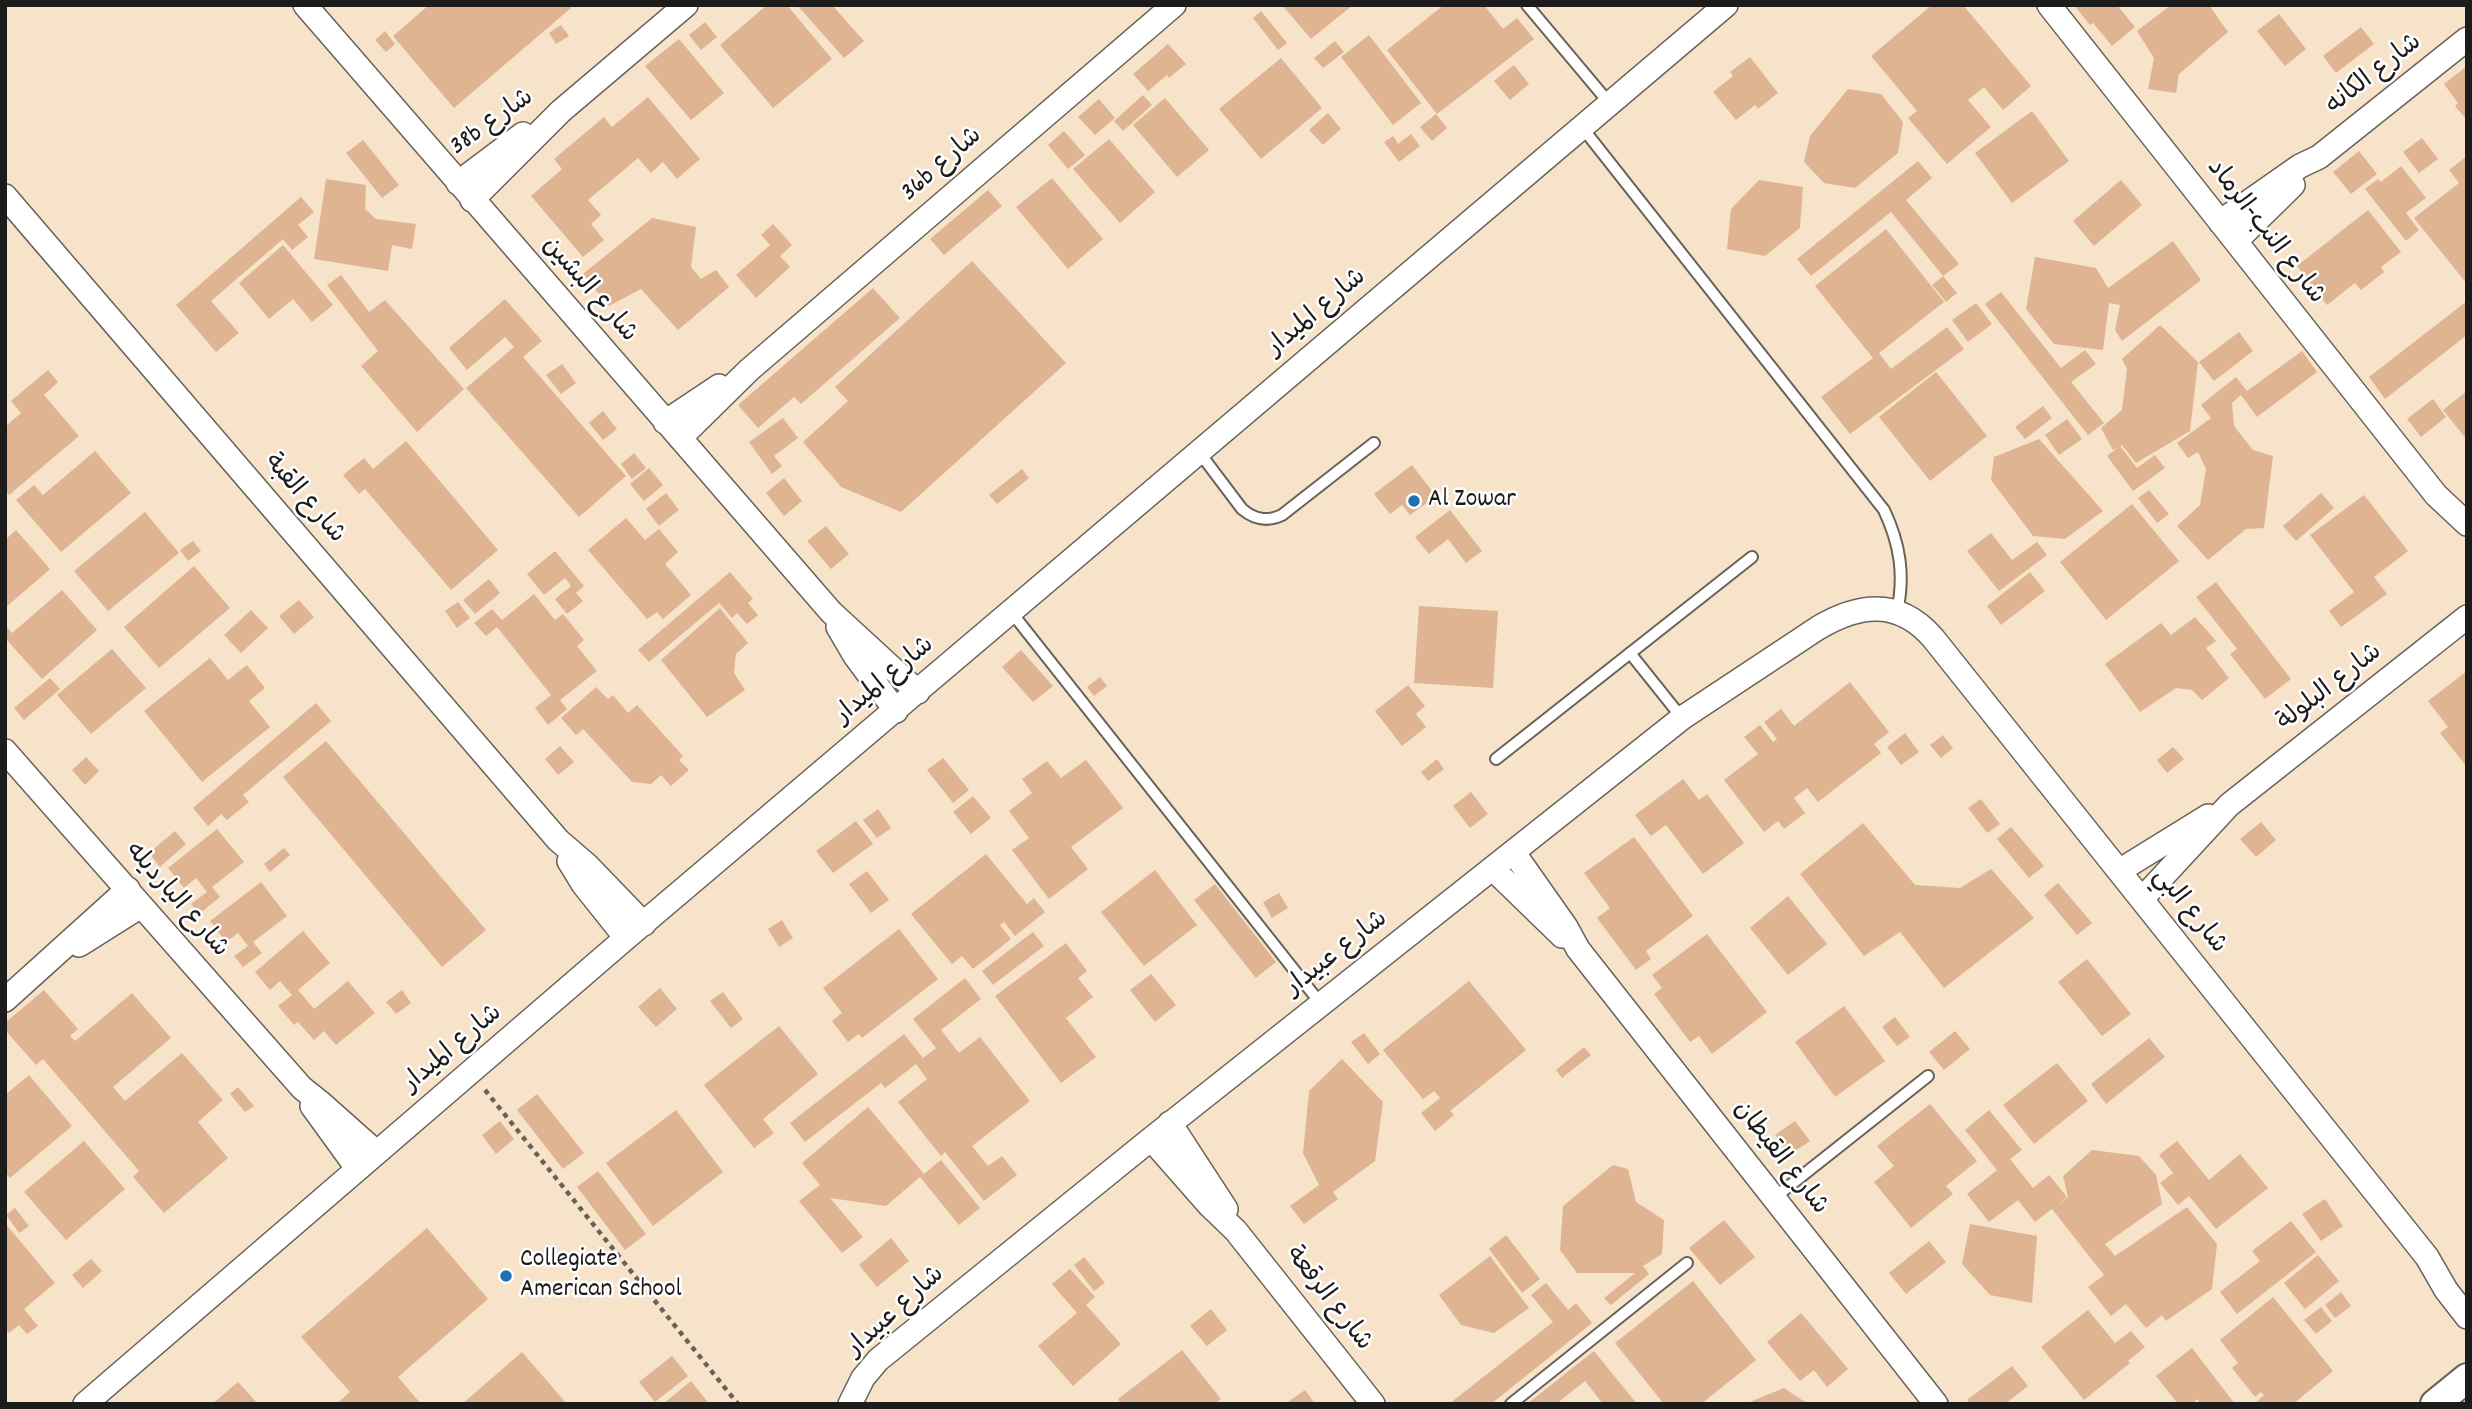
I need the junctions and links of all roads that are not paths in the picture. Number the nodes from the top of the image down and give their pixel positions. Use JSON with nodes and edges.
{"nodes":[{"id":1,"x":305,"y":5,"type":"edge"},
{"id":2,"x":686,"y":5,"type":"edge"},
{"id":3,"x":1174,"y":5,"type":"edge"},
{"id":4,"x":1527,"y":5,"type":"edge"},
{"id":5,"x":1726,"y":5,"type":"edge"},
{"id":6,"x":2049,"y":5,"type":"edge"},
{"id":7,"x":2467,"y":39,"type":"edge"},
{"id":8,"x":1610,"y":104,"type":"junction"},
{"id":9,"x":1581,"y":126,"type":"junction"},
{"id":10,"x":2319,"y":157,"type":"junction"},
{"id":11,"x":465,"y":191,"type":"junction"},
{"id":12,"x":5,"y":197,"type":"edge"},
{"id":13,"x":2220,"y":222,"type":"junction"},
{"id":14,"x":2236,"y":241,"type":"junction"},
{"id":15,"x":673,"y":430,"type":"junction"},
{"id":16,"x":1374,"y":443,"type":"dead end"},
{"id":17,"x":1199,"y":452,"type":"junction"},
{"id":18,"x":2436,"y":495,"type":"junction"},
{"id":19,"x":2467,"y":524,"type":"edge"},
{"id":20,"x":2467,"y":545,"type":"edge"},
{"id":21,"x":1752,"y":557,"type":"dead end"},
{"id":22,"x":831,"y":612,"type":"junction"},
{"id":23,"x":1897,"y":612,"type":"junction"},
{"id":24,"x":1012,"y":613,"type":"junction"},
{"id":25,"x":2467,"y":617,"type":"edge"},
{"id":26,"x":1630,"y":653,"type":"junction"},
{"id":27,"x":918,"y":692,"type":"junction"},
{"id":28,"x":896,"y":711,"type":"junction"},
{"id":29,"x":1682,"y":718,"type":"junction"},
{"id":30,"x":5,"y":751,"type":"edge"},
{"id":31,"x":1496,"y":759,"type":"dead end"},
{"id":32,"x":2230,"y":805,"type":"junction"},
{"id":33,"x":558,"y":840,"type":"junction"},
{"id":34,"x":1514,"y":853,"type":"junction"},
{"id":35,"x":1493,"y":869,"type":"junction"},
{"id":36,"x":2119,"y":871,"type":"junction"},
{"id":37,"x":134,"y":897,"type":"junction"},
{"id":38,"x":2142,"y":899,"type":"junction"},
{"id":39,"x":644,"y":924,"type":"junction"},
{"id":40,"x":626,"y":938,"type":"junction"},
{"id":41,"x":1578,"y":949,"type":"junction"},
{"id":42,"x":5,"y":1000,"type":"edge"},
{"id":43,"x":1321,"y":1004,"type":"junction"},
{"id":44,"x":1928,"y":1076,"type":"dead end"},
{"id":45,"x":302,"y":1088,"type":"junction"},
{"id":46,"x":1170,"y":1123,"type":"junction"},
{"id":47,"x":1151,"y":1139,"type":"junction"},
{"id":48,"x":376,"y":1152,"type":"junction"},
{"id":49,"x":357,"y":1168,"type":"junction"},
{"id":50,"x":1774,"y":1198,"type":"junction"},
{"id":51,"x":1236,"y":1231,"type":"junction"},
{"id":52,"x":2427,"y":1257,"type":"junction"},
{"id":53,"x":1687,"y":1263,"type":"dead end"},
{"id":54,"x":2467,"y":1292,"type":"edge"},
{"id":55,"x":2467,"y":1317,"type":"edge"},
{"id":56,"x":2467,"y":1378,"type":"edge"},
{"id":57,"x":85,"y":1404,"type":"edge"},
{"id":58,"x":850,"y":1404,"type":"edge"},
{"id":59,"x":1373,"y":1404,"type":"edge"},
{"id":60,"x":1511,"y":1404,"type":"edge"},
{"id":61,"x":1936,"y":1404,"type":"edge"},
{"id":62,"x":2435,"y":1404,"type":"edge"}],
"edges":[{"from":1,"to":11,"type":"street","name":"شارع البشين"},
{"from":2,"to":11,"type":"street","name":"38b شارع"},
{"from":3,"to":15,"type":"street","name":"36b شارع"},
{"from":4,"to":8,"type":"lane"},
{"from":5,"to":8,"type":"street","name":"شارع الميدار"},
{"from":6,"to":13,"type":"street","name":"شارع النب-الرماد"},
{"from":7,"to":10,"type":"street","name":"شارع الكانه"},
{"from":8,"to":9,"type":"street","name":"شارع الميدار"},
{"from":9,"to":17,"type":"street","name":"شارع الميدار"},
{"from":9,"to":23,"type":"lane"},
{"from":10,"to":13,"type":"street","name":"شارع الكانه"},
{"from":10,"to":14,"type":"street","name":"شارع الكانه"},
{"from":11,"to":15,"type":"street","name":"شارع البشين"},
{"from":12,"to":33,"type":"street","name":"شارع القبة"},
{"from":13,"to":14,"type":"street","name":"شارع النب-الرماد"},
{"from":14,"to":18,"type":"street","name":"شارع النب-الرماد"},
{"from":15,"to":22,"type":"street","name":"شارع البشين"},
{"from":16,"to":17,"type":"lane"},
{"from":17,"to":24,"type":"street","name":"شارع الميدار"},
{"from":18,"to":19,"type":"street","name":"شارع النب-الرماد"},
{"from":18,"to":20,"type":"street","name":"شارع النب-الرماد"},
{"from":21,"to":26,"type":"lane"},
{"from":22,"to":27,"type":"street","name":"شارع البشين"},
{"from":22,"to":28,"type":"street","name":"شارع البشين"},
{"from":23,"to":29,"type":"street","name":"شارع عبيدار"},
{"from":23,"to":36,"type":"street","name":"شارع البي"},
{"from":24,"to":27,"type":"street","name":"شارع الميدار"},
{"from":24,"to":43,"type":"lane"},
{"from":25,"to":32,"type":"street","name":"شارع البلولة"},
{"from":26,"to":29,"type":"lane"},
{"from":26,"to":31,"type":"lane"},
{"from":27,"to":28,"type":"street","name":"شارع الميدار"},
{"from":28,"to":39,"type":"street","name":"شارع الميدار"},
{"from":29,"to":34,"type":"street","name":"شارع عبيدار"},
{"from":30,"to":37,"type":"street","name":"شارع اليارديله"},
{"from":32,"to":36,"type":"street","name":"شارع البلولة"},
{"from":32,"to":38,"type":"street","name":"شارع البلولة"},
{"from":33,"to":39,"type":"street","name":"شارع القبة"},
{"from":33,"to":40,"type":"street","name":"شارع القبة"},
{"from":34,"to":35,"type":"street","name":"شارع عبيدار"},
{"from":34,"to":41,"type":"street","name":"شارع القيطان"},
{"from":35,"to":41,"type":"street","name":"شارع القيطان"},
{"from":35,"to":43,"type":"street","name":"شارع عبيدار"},
{"from":36,"to":38,"type":"street","name":"شارع البي"},
{"from":37,"to":42,"type":"street"},
{"from":37,"to":45,"type":"street","name":"شارع اليارديله"},
{"from":38,"to":52,"type":"street","name":"شارع البي"},
{"from":39,"to":40,"type":"street","name":"شارع الميدار"},
{"from":40,"to":48,"type":"street","name":"شارع الميدار"},
{"from":41,"to":50,"type":"street","name":"شارع القيطان"},
{"from":43,"to":46,"type":"street","name":"شارع عبيدار"},
{"from":44,"to":50,"type":"lane"},
{"from":45,"to":48,"type":"street","name":"شارع اليارديله"},
{"from":45,"to":49,"type":"street","name":"شارع اليارديله"},
{"from":46,"to":47,"type":"street","name":"شارع عبيدار"},
{"from":46,"to":51,"type":"street","name":"شارع الرقعة"},
{"from":47,"to":51,"type":"street","name":"شارع الرقعة"},
{"from":47,"to":58,"type":"street","name":"شارع عبيدار"},
{"from":48,"to":49,"type":"street","name":"شارع الميدار"},
{"from":49,"to":57,"type":"street","name":"شارع الميدار"},
{"from":50,"to":61,"type":"street","name":"شارع القيطان"},
{"from":51,"to":59,"type":"street","name":"شارع الرقعة"},
{"from":52,"to":54,"type":"street","name":"شارع البي"},
{"from":52,"to":55,"type":"street","name":"شارع البي"},
{"from":53,"to":60,"type":"lane"},
{"from":56,"to":62,"type":"street"}]}
